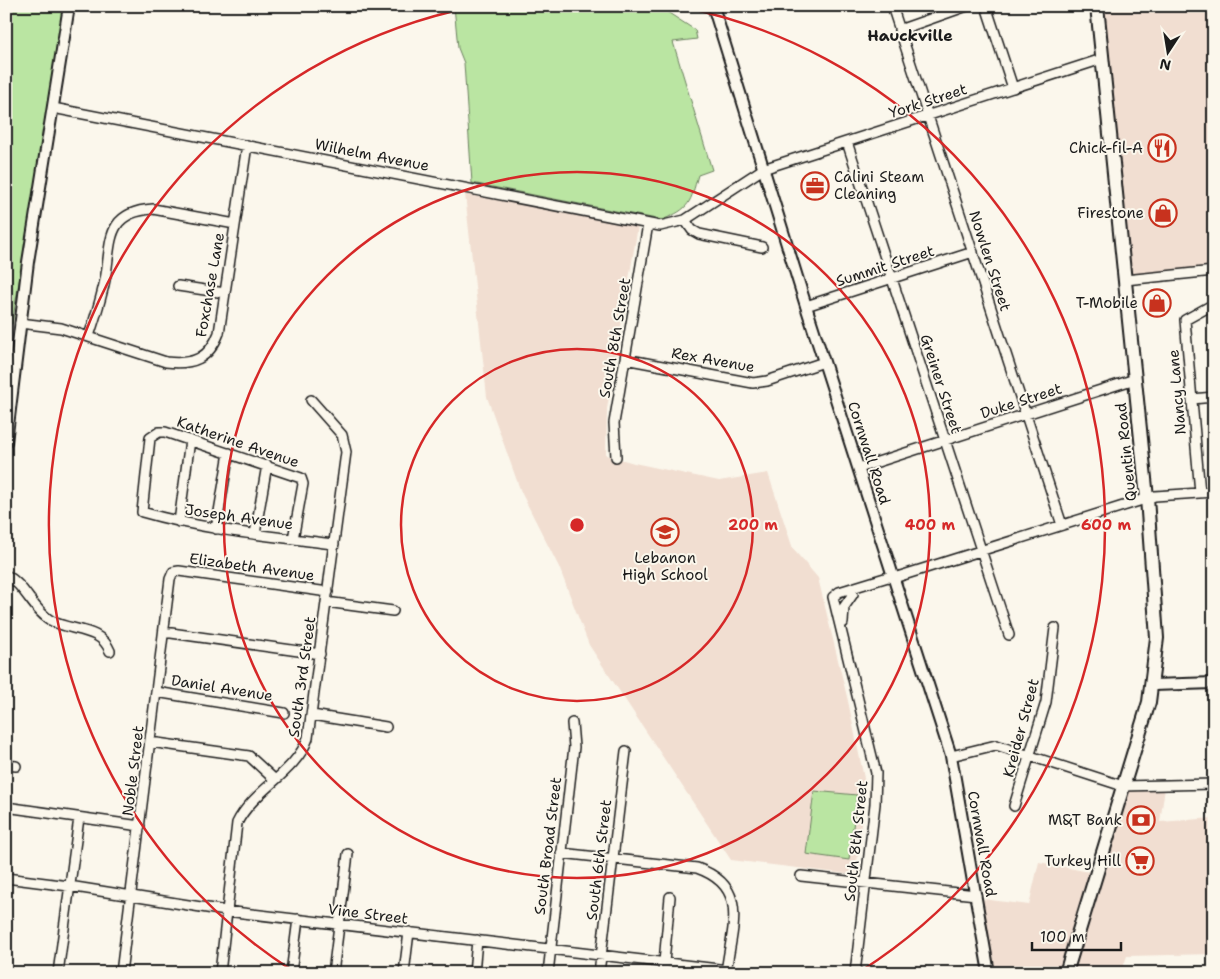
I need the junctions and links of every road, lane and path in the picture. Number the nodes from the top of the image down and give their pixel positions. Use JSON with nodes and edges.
{"nodes":[{"id":1,"x":69,"y":6,"type":"edge"},
{"id":2,"x":713,"y":6,"type":"edge"},
{"id":3,"x":892,"y":6,"type":"edge"},
{"id":4,"x":967,"y":6,"type":"edge"},
{"id":5,"x":986,"y":6,"type":"edge"},
{"id":6,"x":1097,"y":6,"type":"edge"},
{"id":7,"x":900,"y":30,"type":"junction"},
{"id":8,"x":1102,"y":59,"type":"junction"},
{"id":9,"x":1013,"y":88,"type":"junction"},
{"id":10,"x":53,"y":108,"type":"junction"},
{"id":11,"x":928,"y":116,"type":"junction"},
{"id":12,"x":847,"y":142,"type":"junction"},
{"id":13,"x":246,"y":145,"type":"junction"},
{"id":14,"x":763,"y":169,"type":"junction"},
{"id":15,"x":685,"y":220,"type":"junction"},
{"id":16,"x":235,"y":224,"type":"junction"},
{"id":17,"x":648,"y":224,"type":"junction"},
{"id":18,"x":762,"y":247,"type":"dead end"},
{"id":19,"x":972,"y":252,"type":"junction"},
{"id":20,"x":1214,"y":272,"type":"edge"},
{"id":21,"x":892,"y":278,"type":"junction"},
{"id":22,"x":1125,"y":280,"type":"junction"},
{"id":23,"x":178,"y":286,"type":"dead end"},
{"id":24,"x":225,"y":293,"type":"junction"},
{"id":25,"x":1214,"y":304,"type":"edge"},
{"id":26,"x":806,"y":306,"type":"junction"},
{"id":27,"x":20,"y":323,"type":"junction"},
{"id":28,"x":89,"y":336,"type":"junction"},
{"id":29,"x":625,"y":359,"type":"junction"},
{"id":30,"x":824,"y":362,"type":"junction"},
{"id":31,"x":1135,"y":379,"type":"junction"},
{"id":32,"x":1214,"y":397,"type":"edge"},
{"id":33,"x":1192,"y":399,"type":"junction"},
{"id":34,"x":311,"y":400,"type":"dead end"},
{"id":35,"x":1026,"y":414,"type":"junction"},
{"id":36,"x":190,"y":440,"type":"junction"},
{"id":37,"x":945,"y":440,"type":"junction"},
{"id":38,"x":6,"y":442,"type":"edge"},
{"id":39,"x":229,"y":453,"type":"junction"},
{"id":40,"x":616,"y":457,"type":"dead end"},
{"id":41,"x":268,"y":465,"type":"junction"},
{"id":42,"x":858,"y":468,"type":"junction"},
{"id":43,"x":1214,"y":492,"type":"edge"},
{"id":44,"x":1200,"y":493,"type":"junction"},
{"id":45,"x":1147,"y":498,"type":"junction"},
{"id":46,"x":142,"y":512,"type":"joint"},
{"id":47,"x":179,"y":522,"type":"junction"},
{"id":48,"x":1062,"y":525,"type":"junction"},
{"id":49,"x":216,"y":529,"type":"junction"},
{"id":50,"x":255,"y":534,"type":"junction"},
{"id":51,"x":293,"y":539,"type":"junction"},
{"id":52,"x":334,"y":544,"type":"junction"},
{"id":53,"x":981,"y":550,"type":"junction"},
{"id":54,"x":173,"y":572,"type":"joint"},
{"id":55,"x":6,"y":575,"type":"edge"},
{"id":56,"x":894,"y":578,"type":"junction"},
{"id":57,"x":328,"y":592,"type":"junction"},
{"id":58,"x":853,"y":594,"type":"junction"},
{"id":59,"x":833,"y":597,"type":"junction"},
{"id":60,"x":326,"y":602,"type":"junction"},
{"id":61,"x":393,"y":611,"type":"dead end"},
{"id":62,"x":1055,"y":628,"type":"dead end"},
{"id":63,"x":164,"y":632,"type":"junction"},
{"id":64,"x":842,"y":633,"type":"junction"},
{"id":65,"x":1009,"y":636,"type":"dead end"},
{"id":66,"x":110,"y":651,"type":"dead end"},
{"id":67,"x":320,"y":654,"type":"junction"},
{"id":68,"x":1214,"y":683,"type":"edge"},
{"id":69,"x":1152,"y":685,"type":"junction"},
{"id":70,"x":156,"y":692,"type":"junction"},
{"id":71,"x":284,"y":712,"type":"dead end"},
{"id":72,"x":312,"y":715,"type":"junction"},
{"id":73,"x":572,"y":723,"type":"dead end"},
{"id":74,"x":386,"y":726,"type":"dead end"},
{"id":75,"x":150,"y":742,"type":"junction"},
{"id":76,"x":626,"y":751,"type":"dead end"},
{"id":77,"x":951,"y":756,"type":"junction"},
{"id":78,"x":1029,"y":756,"type":"junction"},
{"id":79,"x":6,"y":765,"type":"edge"},
{"id":80,"x":16,"y":766,"type":"dead end"},
{"id":81,"x":275,"y":780,"type":"junction"},
{"id":82,"x":1214,"y":784,"type":"edge"},
{"id":83,"x":1123,"y":786,"type":"junction"},
{"id":84,"x":1014,"y":806,"type":"dead end"},
{"id":85,"x":6,"y":807,"type":"edge"},
{"id":86,"x":79,"y":818,"type":"junction"},
{"id":87,"x":140,"y":826,"type":"junction"},
{"id":88,"x":561,"y":853,"type":"junction"},
{"id":89,"x":348,"y":854,"type":"dead end"},
{"id":90,"x":613,"y":860,"type":"junction"},
{"id":91,"x":801,"y":876,"type":"dead end"},
{"id":92,"x":6,"y":878,"type":"edge"},
{"id":93,"x":866,"y":884,"type":"junction"},
{"id":94,"x":69,"y":886,"type":"junction"},
{"id":95,"x":976,"y":895,"type":"junction"},
{"id":96,"x":131,"y":896,"type":"junction"},
{"id":97,"x":670,"y":897,"type":"dead end"},
{"id":98,"x":226,"y":911,"type":"junction"},
{"id":99,"x":298,"y":919,"type":"junction"},
{"id":100,"x":338,"y":924,"type":"junction"},
{"id":101,"x":409,"y":932,"type":"junction"},
{"id":102,"x":477,"y":940,"type":"junction"},
{"id":103,"x":550,"y":949,"type":"junction"},
{"id":104,"x":601,"y":955,"type":"junction"},
{"id":105,"x":664,"y":962,"type":"junction"},
{"id":106,"x":727,"y":971,"type":"edge"},
{"id":107,"x":58,"y":973,"type":"edge"},
{"id":108,"x":121,"y":973,"type":"edge"},
{"id":109,"x":220,"y":973,"type":"edge"},
{"id":110,"x":291,"y":973,"type":"edge"},
{"id":111,"x":333,"y":973,"type":"edge"},
{"id":112,"x":404,"y":973,"type":"edge"},
{"id":113,"x":474,"y":973,"type":"edge"},
{"id":114,"x":548,"y":973,"type":"edge"},
{"id":115,"x":598,"y":973,"type":"edge"},
{"id":116,"x":662,"y":973,"type":"edge"},
{"id":117,"x":855,"y":973,"type":"edge"},
{"id":118,"x":989,"y":973,"type":"edge"},
{"id":119,"x":1066,"y":973,"type":"edge"}],
"edges":[{"from":1,"to":10,"type":"main road"},
{"from":2,"to":14,"type":"main road","name":"Cornwall Road"},
{"from":3,"to":7,"type":"street","name":"Nowlen Street"},
{"from":4,"to":7,"type":"street"},
{"from":5,"to":9,"type":"street"},
{"from":6,"to":8,"type":"highway","name":"Quentin Road"},
{"from":7,"to":11,"type":"street","name":"Nowlen Street"},
{"from":8,"to":9,"type":"street","name":"York Street"},
{"from":8,"to":22,"type":"highway","name":"Quentin Road"},
{"from":9,"to":11,"type":"street","name":"York Street"},
{"from":10,"to":13,"type":"street","name":"Wilhelm Avenue"},
{"from":10,"to":27,"type":"main road"},
{"from":11,"to":12,"type":"street","name":"York Street"},
{"from":11,"to":19,"type":"street","name":"Nowlen Street"},
{"from":12,"to":14,"type":"street","name":"York Street"},
{"from":12,"to":21,"type":"street","name":"Greiner Street"},
{"from":13,"to":16,"type":"street","name":"Foxchase Lane"},
{"from":13,"to":17,"type":"street","name":"Wilhelm Avenue"},
{"from":14,"to":15,"type":"street","name":"Wilhelm Avenue"},
{"from":14,"to":26,"type":"main road","name":"Cornwall Road"},
{"from":15,"to":17,"type":"street","name":"Wilhelm Avenue"},
{"from":15,"to":18,"type":"street"},
{"from":16,"to":24,"type":"street","name":"Foxchase Lane"},
{"from":16,"to":28,"type":"street"},
{"from":17,"to":29,"type":"street","name":"South 8th Street"},
{"from":19,"to":21,"type":"street","name":"Summit Street"},
{"from":19,"to":35,"type":"street","name":"Nowlen Street"},
{"from":20,"to":22,"type":"street"},
{"from":21,"to":26,"type":"street","name":"Summit Street"},
{"from":21,"to":37,"type":"street","name":"Greiner Street"},
{"from":22,"to":31,"type":"highway","name":"Quentin Road"},
{"from":23,"to":24,"type":"street"},
{"from":24,"to":28,"type":"street","name":"Foxchase Lane"},
{"from":25,"to":33,"type":"street","name":"Nancy Lane"},
{"from":26,"to":30,"type":"main road","name":"Cornwall Road"},
{"from":27,"to":28,"type":"street","name":"Foxchase Lane"},
{"from":27,"to":38,"type":"main road"},
{"from":29,"to":30,"type":"street","name":"Rex Avenue"},
{"from":29,"to":40,"type":"street","name":"South 8th Street"},
{"from":30,"to":42,"type":"main road","name":"Cornwall Road"},
{"from":31,"to":35,"type":"street","name":"Duke Street"},
{"from":31,"to":45,"type":"highway","name":"Quentin Road"},
{"from":32,"to":33,"type":"street"},
{"from":33,"to":44,"type":"street","name":"Nancy Lane"},
{"from":34,"to":52,"type":"street","name":"South 3rd Street"},
{"from":35,"to":37,"type":"street","name":"Duke Street"},
{"from":35,"to":48,"type":"street","name":"Nowlen Street"},
{"from":36,"to":39,"type":"street","name":"Katherine Avenue"},
{"from":36,"to":46,"type":"street","name":"Katherine Avenue"},
{"from":36,"to":47,"type":"street"},
{"from":37,"to":42,"type":"street","name":"Duke Street"},
{"from":37,"to":53,"type":"street","name":"Greiner Street"},
{"from":39,"to":41,"type":"street","name":"Katherine Avenue"},
{"from":39,"to":49,"type":"street"},
{"from":41,"to":50,"type":"street"},
{"from":41,"to":51,"type":"street","name":"Katherine Avenue"},
{"from":42,"to":56,"type":"main road","name":"Cornwall Road"},
{"from":43,"to":44,"type":"street"},
{"from":44,"to":45,"type":"street"},
{"from":45,"to":48,"type":"street"},
{"from":45,"to":69,"type":"highway","name":"Quentin Road"},
{"from":46,"to":47,"type":"street","name":"Joseph Avenue"},
{"from":47,"to":49,"type":"street","name":"Joseph Avenue"},
{"from":48,"to":53,"type":"street"},
{"from":49,"to":50,"type":"street","name":"Joseph Avenue"},
{"from":50,"to":51,"type":"street","name":"Joseph Avenue"},
{"from":51,"to":52,"type":"street","name":"Joseph Avenue"},
{"from":52,"to":57,"type":"street","name":"South 3rd Street"},
{"from":53,"to":56,"type":"street"},
{"from":53,"to":65,"type":"street","name":"Greiner Street"},
{"from":54,"to":57,"type":"street","name":"Elizabeth Avenue"},
{"from":54,"to":63,"type":"street","name":"Noble Street"},
{"from":55,"to":66,"type":"street"},
{"from":56,"to":58,"type":"street"},
{"from":56,"to":59,"type":"street"},
{"from":56,"to":77,"type":"main road","name":"Cornwall Road"},
{"from":57,"to":60,"type":"street","name":"South 3rd Street"},
{"from":58,"to":59,"type":"street"},
{"from":58,"to":64,"type":"street"},
{"from":59,"to":64,"type":"street","name":"South 8th Street"},
{"from":60,"to":61,"type":"street"},
{"from":60,"to":67,"type":"street","name":"South 3rd Street"},
{"from":62,"to":78,"type":"street","name":"Kreider Street"},
{"from":63,"to":67,"type":"street"},
{"from":63,"to":70,"type":"street","name":"Noble Street"},
{"from":64,"to":93,"type":"street","name":"South 8th Street"},
{"from":67,"to":72,"type":"street","name":"South 3rd Street"},
{"from":68,"to":69,"type":"main road"},
{"from":69,"to":83,"type":"highway","name":"Quentin Road"},
{"from":70,"to":71,"type":"street","name":"Daniel Avenue"},
{"from":70,"to":75,"type":"street","name":"Noble Street"},
{"from":72,"to":74,"type":"street"},
{"from":72,"to":81,"type":"street","name":"South 3rd Street"},
{"from":73,"to":88,"type":"street","name":"South Broad Street"},
{"from":75,"to":81,"type":"street"},
{"from":75,"to":87,"type":"street","name":"Noble Street"},
{"from":76,"to":90,"type":"street","name":"South 6th Street"},
{"from":77,"to":78,"type":"street"},
{"from":77,"to":95,"type":"main road","name":"Cornwall Road"},
{"from":78,"to":83,"type":"street"},
{"from":78,"to":84,"type":"street","name":"Kreider Street"},
{"from":79,"to":80,"type":"street"},
{"from":81,"to":98,"type":"street","name":"South 3rd Street"},
{"from":82,"to":83,"type":"street"},
{"from":83,"to":119,"type":"highway","name":"Quentin Road"},
{"from":85,"to":86,"type":"street"},
{"from":86,"to":87,"type":"street"},
{"from":86,"to":94,"type":"street"},
{"from":87,"to":96,"type":"street","name":"Noble Street"},
{"from":88,"to":90,"type":"street"},
{"from":88,"to":103,"type":"street","name":"South Broad Street"},
{"from":89,"to":100,"type":"street"},
{"from":90,"to":104,"type":"street","name":"South 6th Street"},
{"from":90,"to":106,"type":"street"},
{"from":91,"to":93,"type":"street"},
{"from":92,"to":94,"type":"street","name":"Vine Street"},
{"from":93,"to":95,"type":"street"},
{"from":93,"to":117,"type":"street","name":"South 8th Street"},
{"from":94,"to":96,"type":"street","name":"Vine Street"},
{"from":94,"to":107,"type":"street"},
{"from":95,"to":118,"type":"main road","name":"Cornwall Road"},
{"from":96,"to":98,"type":"street","name":"Vine Street"},
{"from":96,"to":108,"type":"street","name":"Noble Street"},
{"from":97,"to":105,"type":"street"},
{"from":98,"to":99,"type":"street","name":"Vine Street"},
{"from":98,"to":109,"type":"street","name":"South 3rd Street"},
{"from":99,"to":100,"type":"street","name":"Vine Street"},
{"from":99,"to":110,"type":"street"},
{"from":100,"to":101,"type":"street","name":"Vine Street"},
{"from":100,"to":111,"type":"street"},
{"from":101,"to":102,"type":"street","name":"Vine Street"},
{"from":101,"to":112,"type":"street"},
{"from":102,"to":103,"type":"street","name":"Vine Street"},
{"from":102,"to":113,"type":"street"},
{"from":103,"to":104,"type":"street","name":"Vine Street"},
{"from":103,"to":114,"type":"street","name":"South Broad Street"},
{"from":104,"to":105,"type":"street","name":"Vine Street"},
{"from":104,"to":115,"type":"street","name":"South 6th Street"},
{"from":105,"to":106,"type":"street","name":"Vine Street"},
{"from":105,"to":116,"type":"street"}]}
